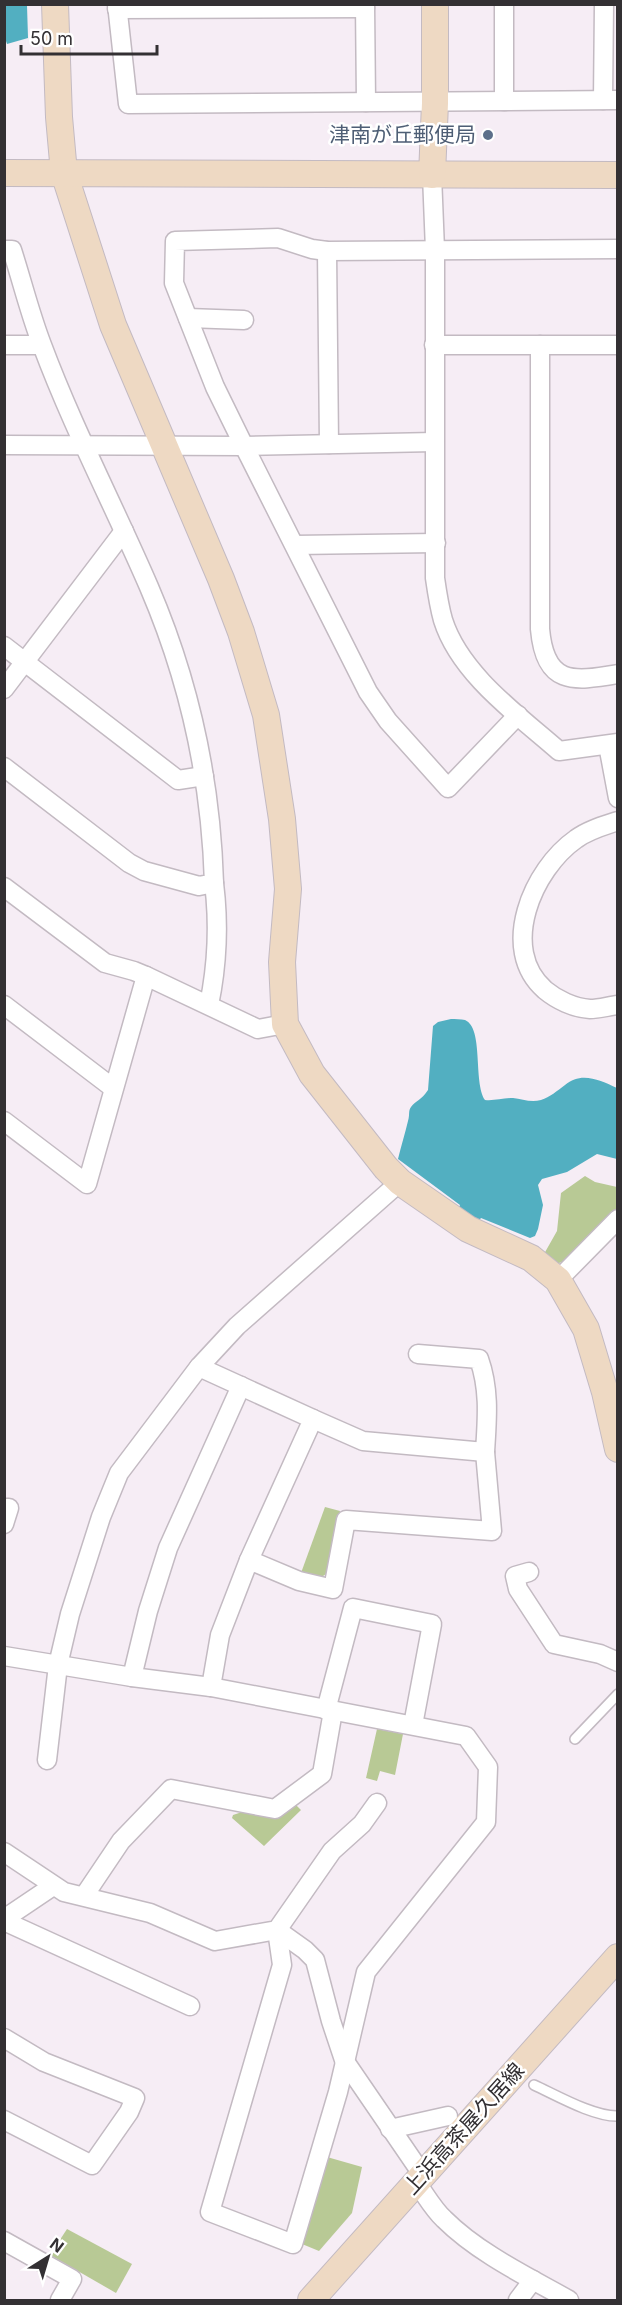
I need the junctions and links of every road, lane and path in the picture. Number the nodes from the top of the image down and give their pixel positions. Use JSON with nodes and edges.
{"nodes":[{"id":1,"x":55,"y":4,"type":"edge"},
{"id":2,"x":435,"y":4,"type":"edge"},
{"id":3,"x":504,"y":4,"type":"edge"},
{"id":4,"x":604,"y":4,"type":"edge"},
{"id":5,"x":365,"y":6,"type":"edge"},
{"id":6,"x":117,"y":7,"type":"edge"},
{"id":7,"x":610,"y":100,"type":"edge"},
{"id":8,"x":504,"y":101,"type":"junction"},
{"id":9,"x":366,"y":102,"type":"junction"},
{"id":10,"x":435,"y":103,"type":"junction"},
{"id":11,"x":4,"y":173,"type":"edge"},
{"id":12,"x":64,"y":173,"type":"junction"},
{"id":13,"x":432,"y":175,"type":"junction"},
{"id":14,"x":618,"y":175,"type":"edge"},
{"id":15,"x":618,"y":249,"type":"edge"},
{"id":16,"x":4,"y":250,"type":"edge"},
{"id":17,"x":435,"y":250,"type":"junction"},
{"id":18,"x":327,"y":251,"type":"junction"},
{"id":19,"x":188,"y":318,"type":"junction"},
{"id":20,"x":244,"y":320,"type":"dead end"},
{"id":21,"x":4,"y":345,"type":"edge"},
{"id":22,"x":41,"y":345,"type":"junction"},
{"id":23,"x":434,"y":345,"type":"junction"},
{"id":24,"x":540,"y":345,"type":"junction"},
{"id":25,"x":618,"y":345,"type":"edge"},
{"id":26,"x":435,"y":442,"type":"junction"},
{"id":27,"x":83,"y":444,"type":"junction"},
{"id":28,"x":163,"y":444,"type":"junction"},
{"id":29,"x":328,"y":444,"type":"junction"},
{"id":30,"x":4,"y":445,"type":"edge"},
{"id":31,"x":244,"y":446,"type":"junction"},
{"id":32,"x":124,"y":531,"type":"junction"},
{"id":33,"x":436,"y":543,"type":"junction"},
{"id":34,"x":295,"y":545,"type":"junction"},
{"id":35,"x":4,"y":646,"type":"edge"},
{"id":36,"x":25,"y":661,"type":"junction"},
{"id":37,"x":618,"y":674,"type":"edge"},
{"id":38,"x":4,"y":689,"type":"edge"},
{"id":39,"x":518,"y":715,"type":"junction"},
{"id":40,"x":613,"y":744,"type":"edge"},
{"id":41,"x":4,"y":767,"type":"edge"},
{"id":42,"x":204,"y":776,"type":"junction"},
{"id":43,"x":618,"y":798,"type":"edge"},
{"id":44,"x":618,"y":820,"type":"edge"},
{"id":45,"x":214,"y":883,"type":"junction"},
{"id":46,"x":4,"y":887,"type":"edge"},
{"id":47,"x":146,"y":976,"type":"junction"},
{"id":48,"x":4,"y":1005,"type":"edge"},
{"id":49,"x":209,"y":1005,"type":"junction"},
{"id":50,"x":618,"y":1005,"type":"edge"},
{"id":51,"x":285,"y":1024,"type":"junction"},
{"id":52,"x":113,"y":1088,"type":"junction"},
{"id":53,"x":4,"y":1120,"type":"edge"},
{"id":54,"x":400,"y":1182,"type":"junction"},
{"id":55,"x":618,"y":1219,"type":"edge"},
{"id":56,"x":558,"y":1280,"type":"junction"},
{"id":57,"x":418,"y":1354,"type":"dead end"},
{"id":58,"x":199,"y":1367,"type":"junction"},
{"id":59,"x":241,"y":1386,"type":"junction"},
{"id":60,"x":313,"y":1419,"type":"junction"},
{"id":61,"x":618,"y":1449,"type":"edge"},
{"id":62,"x":485,"y":1452,"type":"junction"},
{"id":63,"x":4,"y":1508,"type":"edge"},
{"id":64,"x":4,"y":1524,"type":"edge"},
{"id":65,"x":249,"y":1560,"type":"junction"},
{"id":66,"x":530,"y":1572,"type":"dead end"},
{"id":67,"x":4,"y":1656,"type":"edge"},
{"id":68,"x":618,"y":1662,"type":"edge"},
{"id":69,"x":58,"y":1665,"type":"junction"},
{"id":70,"x":132,"y":1677,"type":"junction"},
{"id":71,"x":211,"y":1687,"type":"junction"},
{"id":72,"x":618,"y":1694,"type":"edge"},
{"id":73,"x":330,"y":1710,"type":"junction"},
{"id":74,"x":413,"y":1725,"type":"junction"},
{"id":75,"x":574,"y":1739,"type":"dead end"},
{"id":76,"x":47,"y":1760,"type":"dead end"},
{"id":77,"x":377,"y":1803,"type":"dead end"},
{"id":78,"x":4,"y":1852,"type":"edge"},
{"id":79,"x":53,"y":1886,"type":"junction"},
{"id":80,"x":84,"y":1896,"type":"junction"},
{"id":81,"x":4,"y":1920,"type":"edge"},
{"id":82,"x":277,"y":1930,"type":"junction"},
{"id":83,"x":618,"y":1957,"type":"edge"},
{"id":84,"x":190,"y":2006,"type":"dead end"},
{"id":85,"x":4,"y":2038,"type":"edge"},
{"id":86,"x":344,"y":2060,"type":"junction"},
{"id":87,"x":534,"y":2085,"type":"dead end"},
{"id":88,"x":448,"y":2116,"type":"dead end"},
{"id":89,"x":618,"y":2116,"type":"edge"},
{"id":90,"x":4,"y":2120,"type":"edge"},
{"id":91,"x":390,"y":2129,"type":"junction"},
{"id":92,"x":419,"y":2178,"type":"junction"},
{"id":93,"x":4,"y":2241,"type":"edge"},
{"id":94,"x":532,"y":2280,"type":"junction"},
{"id":95,"x":60,"y":2301,"type":"edge"},
{"id":96,"x":311,"y":2301,"type":"edge"},
{"id":97,"x":518,"y":2301,"type":"edge"},
{"id":98,"x":570,"y":2301,"type":"edge"}],
"edges":[{"from":1,"to":12,"type":"street"},
{"from":2,"to":10,"type":"street"},
{"from":3,"to":8,"type":"street"},
{"from":4,"to":7,"type":"street"},
{"from":5,"to":6,"type":"street"},
{"from":5,"to":9,"type":"street"},
{"from":6,"to":9,"type":"street"},
{"from":7,"to":8,"type":"street"},
{"from":8,"to":10,"type":"street"},
{"from":9,"to":10,"type":"street"},
{"from":10,"to":13,"type":"street"},
{"from":11,"to":12,"type":"street"},
{"from":12,"to":13,"type":"street"},
{"from":12,"to":28,"type":"street"},
{"from":13,"to":14,"type":"street"},
{"from":13,"to":17,"type":"street"},
{"from":15,"to":17,"type":"street"},
{"from":16,"to":22,"type":"street"},
{"from":17,"to":18,"type":"street"},
{"from":17,"to":23,"type":"street"},
{"from":18,"to":19,"type":"street"},
{"from":18,"to":29,"type":"street"},
{"from":19,"to":20,"type":"street"},
{"from":19,"to":31,"type":"street"},
{"from":21,"to":22,"type":"street"},
{"from":22,"to":27,"type":"street"},
{"from":23,"to":24,"type":"street"},
{"from":23,"to":26,"type":"street"},
{"from":24,"to":25,"type":"street"},
{"from":24,"to":37,"type":"street"},
{"from":26,"to":29,"type":"street"},
{"from":26,"to":33,"type":"street"},
{"from":27,"to":28,"type":"street"},
{"from":27,"to":30,"type":"street"},
{"from":27,"to":32,"type":"street"},
{"from":28,"to":31,"type":"street"},
{"from":28,"to":51,"type":"street"},
{"from":29,"to":31,"type":"street"},
{"from":31,"to":34,"type":"street"},
{"from":32,"to":36,"type":"street"},
{"from":32,"to":42,"type":"street"},
{"from":33,"to":34,"type":"street"},
{"from":33,"to":39,"type":"street"},
{"from":34,"to":39,"type":"street"},
{"from":35,"to":36,"type":"street"},
{"from":36,"to":38,"type":"street"},
{"from":36,"to":42,"type":"street"},
{"from":39,"to":40,"type":"street"},
{"from":40,"to":43,"type":"street"},
{"from":41,"to":45,"type":"street"},
{"from":42,"to":45,"type":"street"},
{"from":44,"to":50,"type":"street"},
{"from":45,"to":49,"type":"street"},
{"from":46,"to":47,"type":"street"},
{"from":47,"to":49,"type":"street"},
{"from":47,"to":52,"type":"street"},
{"from":48,"to":52,"type":"street"},
{"from":49,"to":51,"type":"street"},
{"from":51,"to":54,"type":"street"},
{"from":52,"to":53,"type":"street"},
{"from":54,"to":56,"type":"street"},
{"from":54,"to":58,"type":"street"},
{"from":55,"to":56,"type":"street"},
{"from":56,"to":61,"type":"street"},
{"from":57,"to":62,"type":"street"},
{"from":58,"to":59,"type":"street"},
{"from":58,"to":69,"type":"street"},
{"from":59,"to":60,"type":"street"},
{"from":59,"to":70,"type":"street"},
{"from":60,"to":62,"type":"street"},
{"from":60,"to":65,"type":"street"},
{"from":62,"to":65,"type":"street"},
{"from":63,"to":64,"type":"street"},
{"from":65,"to":71,"type":"street"},
{"from":66,"to":68,"type":"street"},
{"from":67,"to":69,"type":"street"},
{"from":69,"to":70,"type":"street"},
{"from":69,"to":76,"type":"street"},
{"from":70,"to":71,"type":"street"},
{"from":71,"to":73,"type":"street"},
{"from":72,"to":75,"type":"lane"},
{"from":73,"to":74,"type":"street"},
{"from":73,"to":74,"type":"street"},
{"from":73,"to":80,"type":"street"},
{"from":74,"to":86,"type":"street"},
{"from":77,"to":82,"type":"street"},
{"from":78,"to":79,"type":"street"},
{"from":79,"to":80,"type":"street"},
{"from":79,"to":81,"type":"street"},
{"from":80,"to":82,"type":"street"},
{"from":81,"to":84,"type":"street"},
{"from":82,"to":86,"type":"street"},
{"from":82,"to":86,"type":"street"},
{"from":83,"to":92,"type":"street","name":"上浜高茶屋久居線"},
{"from":85,"to":90,"type":"street"},
{"from":86,"to":91,"type":"street"},
{"from":87,"to":89,"type":"lane"},
{"from":88,"to":91,"type":"street"},
{"from":91,"to":92,"type":"street"},
{"from":92,"to":94,"type":"street"},
{"from":92,"to":96,"type":"street","name":"上浜高茶屋久居線"},
{"from":93,"to":95,"type":"street"},
{"from":94,"to":97,"type":"street"},
{"from":94,"to":98,"type":"street"}]}
